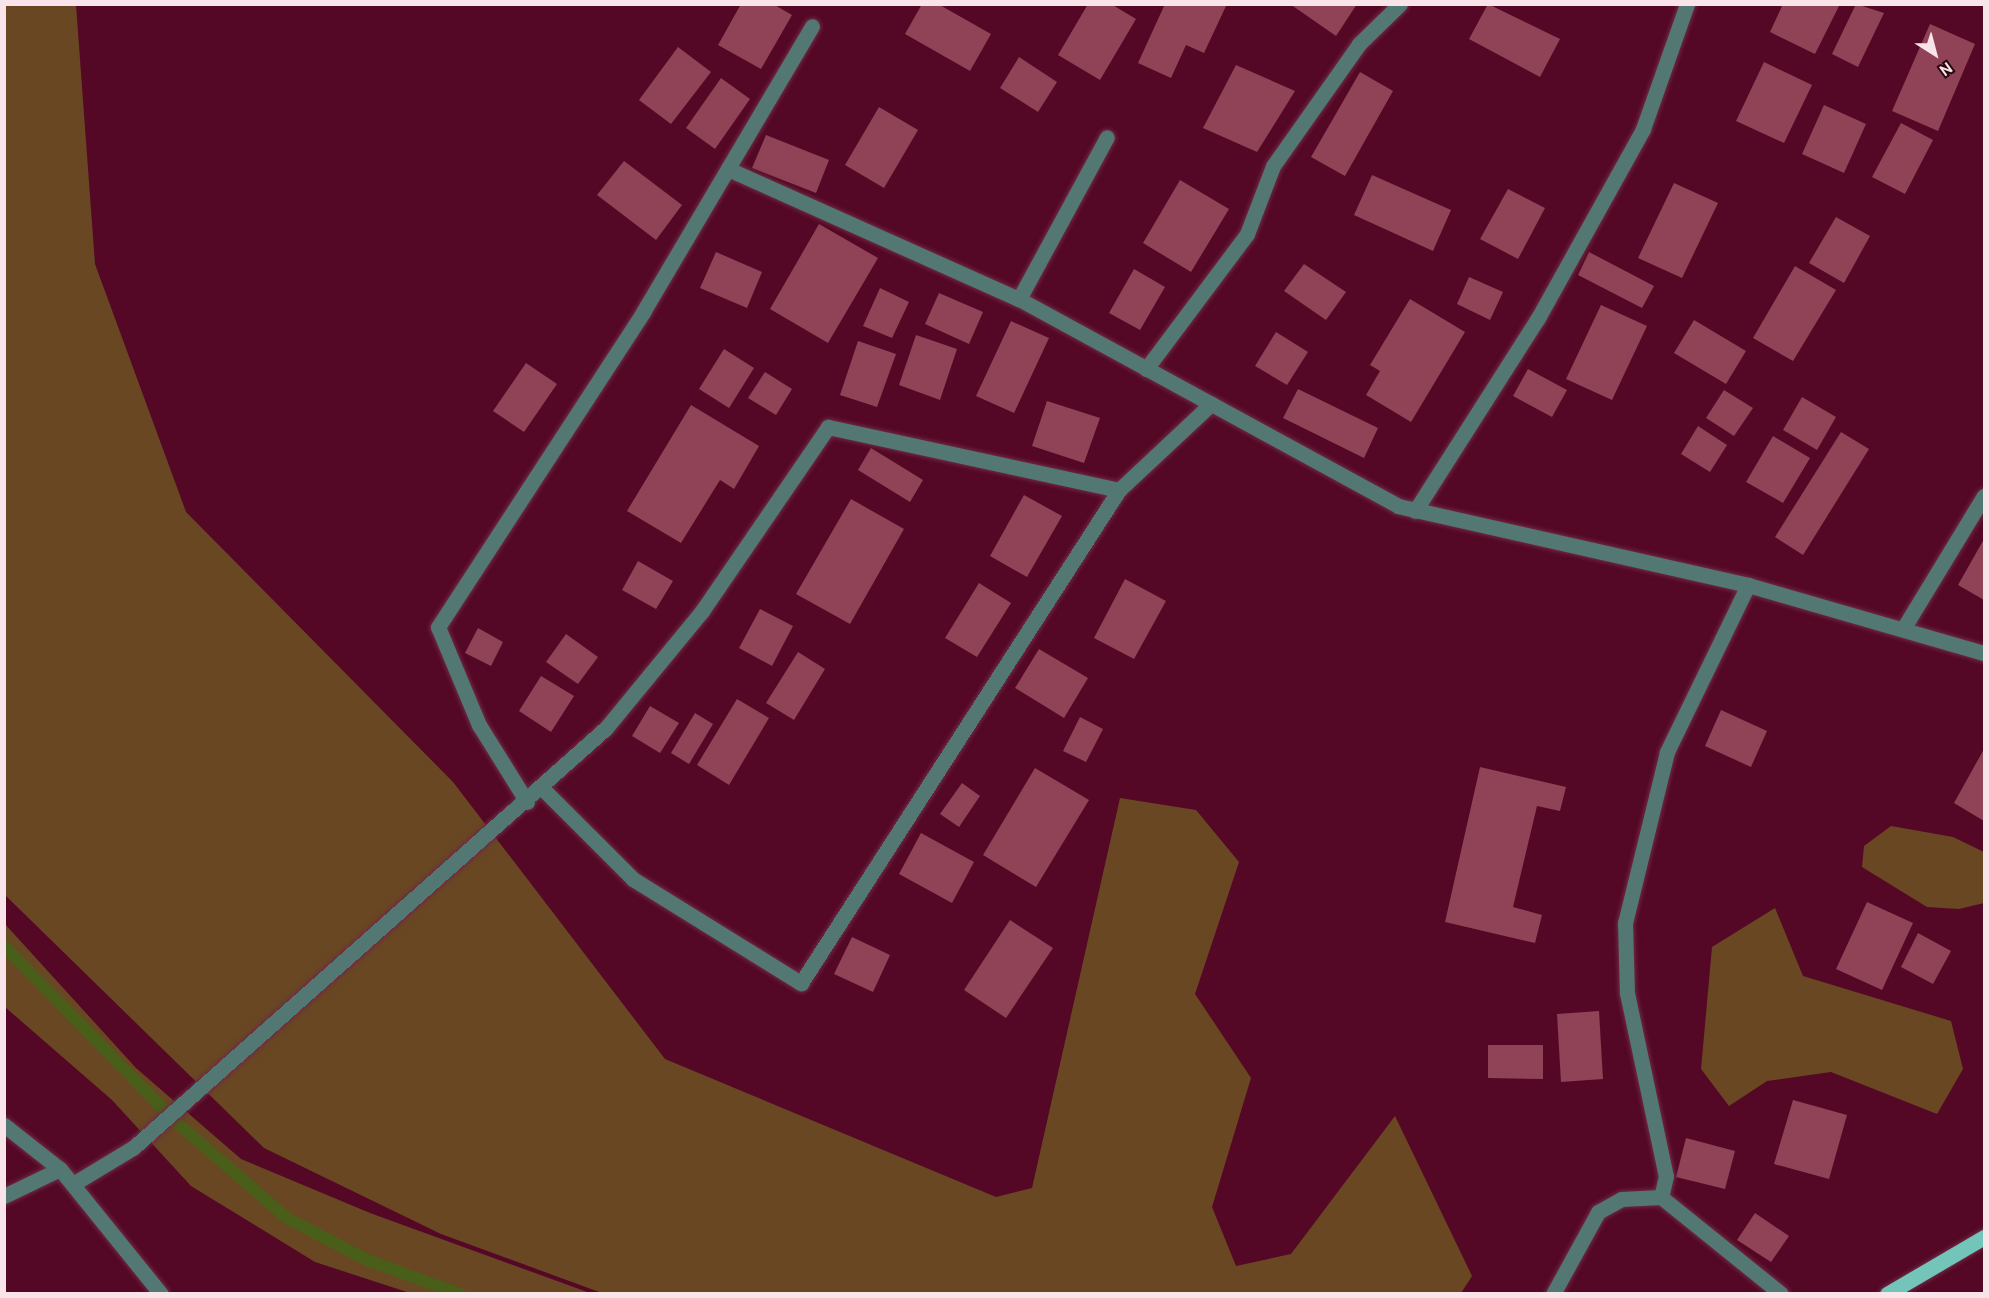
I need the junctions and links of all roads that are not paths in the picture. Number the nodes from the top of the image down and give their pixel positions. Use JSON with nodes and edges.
{"nodes":[{"id":1,"x":1400,"y":4,"type":"edge"},
{"id":2,"x":1687,"y":4,"type":"edge"},
{"id":3,"x":812,"y":26,"type":"dead end"},
{"id":4,"x":1107,"y":137,"type":"dead end"},
{"id":5,"x":728,"y":170,"type":"junction"},
{"id":6,"x":1019,"y":299,"type":"junction"},
{"id":7,"x":1146,"y":369,"type":"junction"},
{"id":8,"x":1211,"y":404,"type":"junction"},
{"id":9,"x":1119,"y":490,"type":"junction"},
{"id":10,"x":1984,"y":496,"type":"edge"},
{"id":11,"x":1415,"y":511,"type":"junction"},
{"id":12,"x":1748,"y":585,"type":"junction"},
{"id":13,"x":1903,"y":629,"type":"junction"},
{"id":14,"x":1984,"y":653,"type":"edge"},
{"id":15,"x":542,"y":788,"type":"junction"},
{"id":16,"x":527,"y":802,"type":"junction"},
{"id":17,"x":4,"y":1125,"type":"edge"},
{"id":18,"x":60,"y":1169,"type":"junction"},
{"id":19,"x":73,"y":1184,"type":"junction"},
{"id":20,"x":4,"y":1196,"type":"edge"},
{"id":21,"x":1661,"y":1197,"type":"junction"},
{"id":22,"x":1984,"y":1237,"type":"edge"},
{"id":23,"x":161,"y":1293,"type":"edge"},
{"id":24,"x":1553,"y":1293,"type":"edge"},
{"id":25,"x":1781,"y":1293,"type":"edge"},
{"id":26,"x":1887,"y":1293,"type":"edge"}],
"edges":[{"from":1,"to":7,"type":"street"},
{"from":2,"to":11,"type":"street"},
{"from":3,"to":5,"type":"street"},
{"from":4,"to":6,"type":"street"},
{"from":5,"to":6,"type":"street"},
{"from":5,"to":16,"type":"street"},
{"from":6,"to":7,"type":"street"},
{"from":7,"to":8,"type":"street"},
{"from":8,"to":9,"type":"street"},
{"from":8,"to":11,"type":"street"},
{"from":9,"to":15,"type":"street"},
{"from":9,"to":15,"type":"street"},
{"from":10,"to":13,"type":"street"},
{"from":11,"to":12,"type":"street"},
{"from":12,"to":13,"type":"street"},
{"from":12,"to":21,"type":"street"},
{"from":13,"to":14,"type":"street"},
{"from":15,"to":16,"type":"street"},
{"from":16,"to":19,"type":"street"},
{"from":17,"to":18,"type":"street"},
{"from":18,"to":19,"type":"street"},
{"from":18,"to":20,"type":"street"},
{"from":19,"to":23,"type":"street"},
{"from":21,"to":24,"type":"street"},
{"from":21,"to":25,"type":"street"},
{"from":22,"to":26,"type":"main road"}]}
